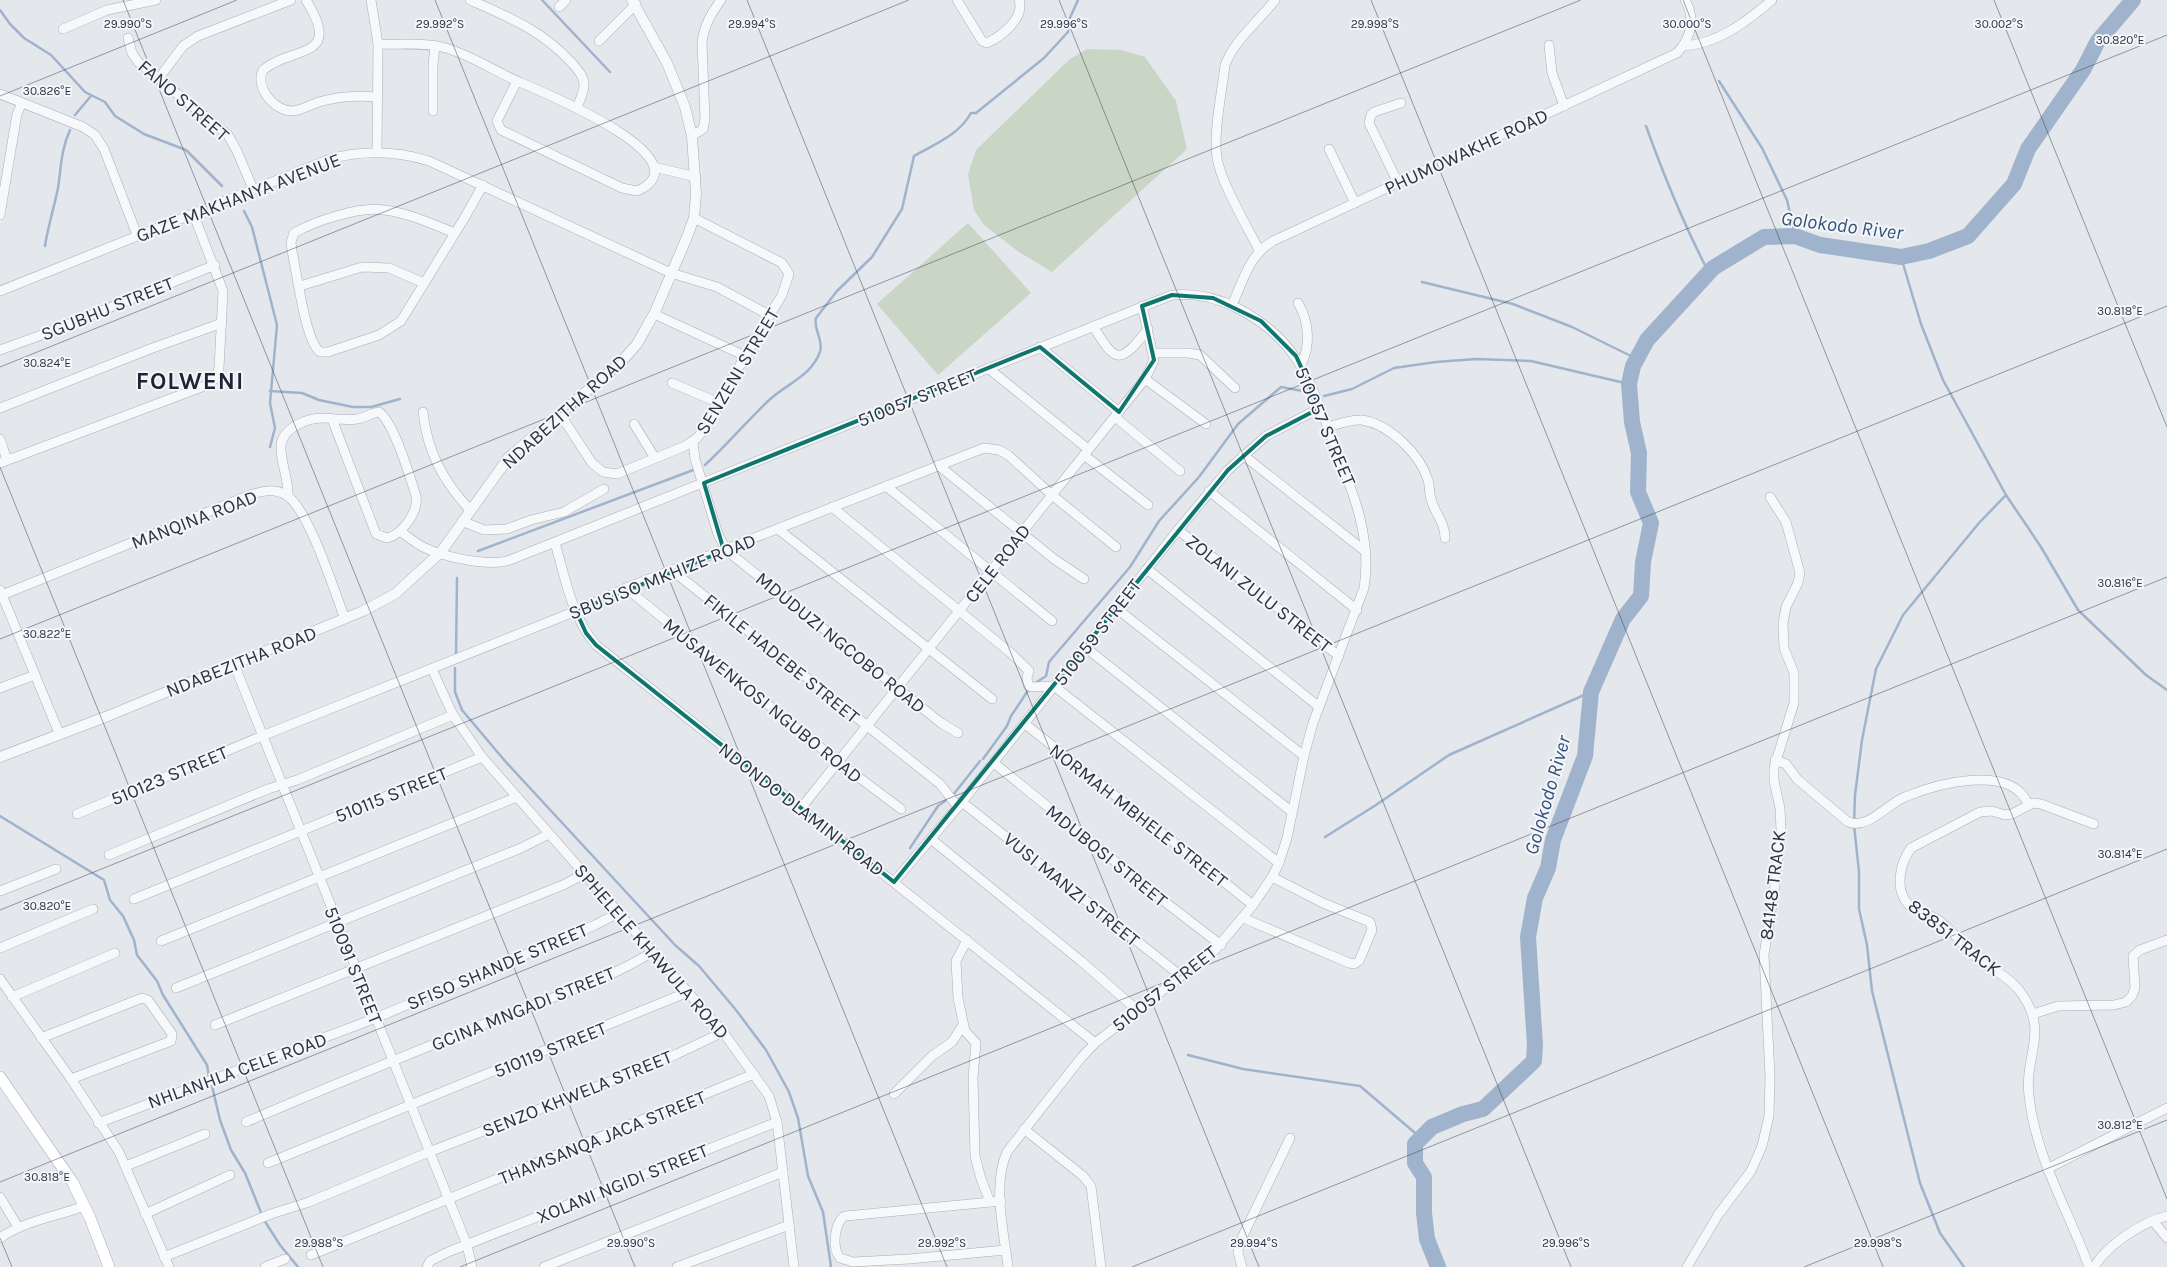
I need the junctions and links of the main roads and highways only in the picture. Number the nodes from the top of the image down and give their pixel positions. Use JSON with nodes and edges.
{"nodes":[{"id":1,"x":0,"y":1076,"type":"edge"},
{"id":2,"x":109,"y":1267,"type":"edge"}],
"edges":[{"from":1,"to":2,"type":"main road"}]}
